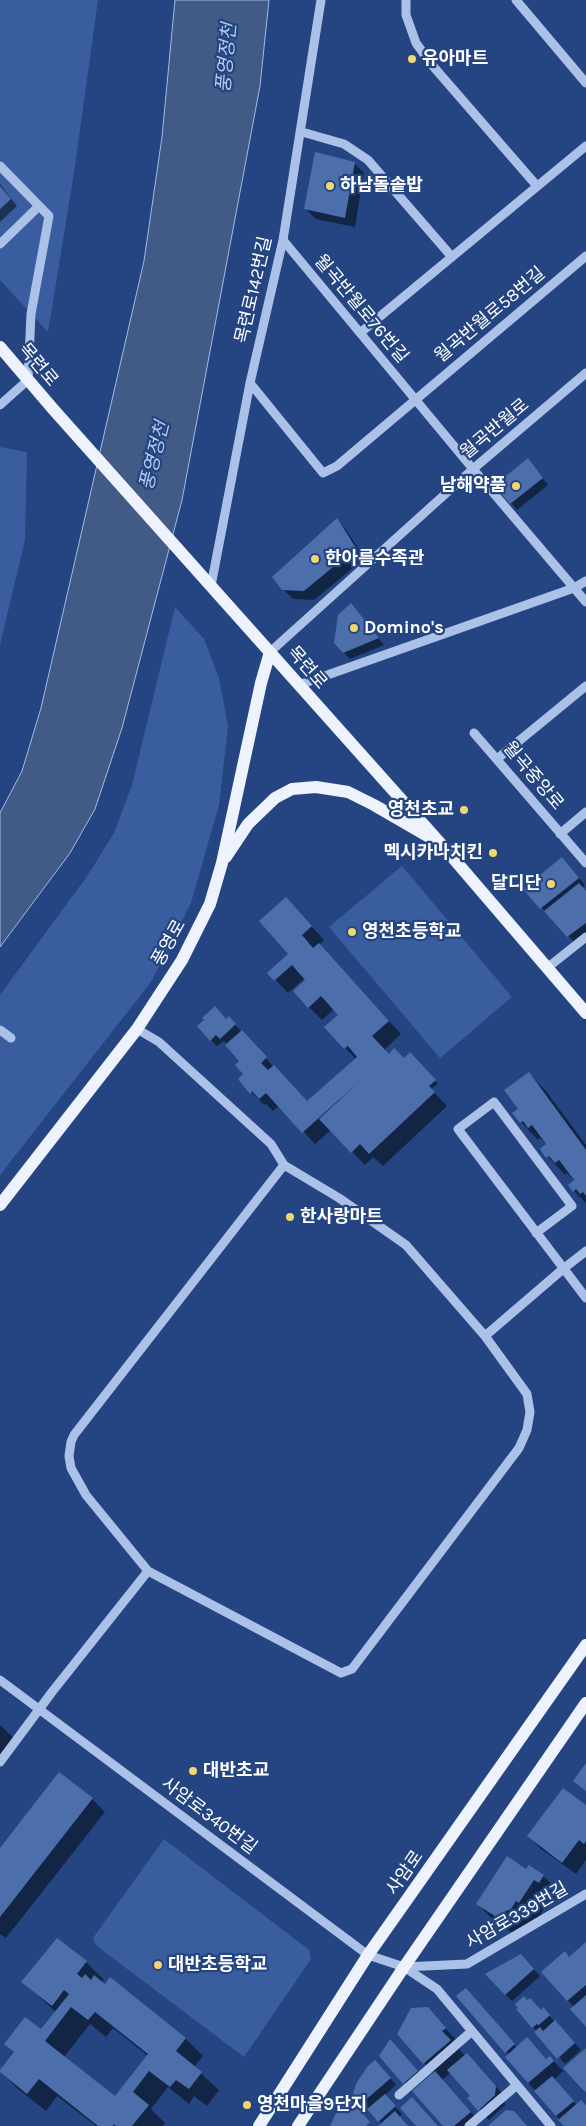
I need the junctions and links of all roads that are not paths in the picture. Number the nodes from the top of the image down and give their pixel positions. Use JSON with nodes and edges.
{"nodes":[{"id":1,"x":321,"y":0,"type":"edge"},
{"id":2,"x":406,"y":0,"type":"edge"},
{"id":3,"x":516,"y":0,"type":"edge"},
{"id":4,"x":586,"y":83,"type":"edge"},
{"id":5,"x":302,"y":132,"type":"junction"},
{"id":6,"x":586,"y":146,"type":"edge"},
{"id":7,"x":0,"y":166,"type":"edge"},
{"id":8,"x":538,"y":186,"type":"junction"},
{"id":9,"x":39,"y":206,"type":"junction"},
{"id":10,"x":283,"y":240,"type":"junction"},
{"id":11,"x":0,"y":244,"type":"edge"},
{"id":12,"x":586,"y":256,"type":"edge"},
{"id":13,"x":452,"y":257,"type":"junction"},
{"id":14,"x":360,"y":333,"type":"junction"},
{"id":15,"x":0,"y":347,"type":"edge"},
{"id":16,"x":586,"y":373,"type":"edge"},
{"id":17,"x":28,"y":380,"type":"junction"},
{"id":18,"x":250,"y":383,"type":"junction"},
{"id":19,"x":414,"y":399,"type":"junction"},
{"id":20,"x":0,"y":405,"type":"edge"},
{"id":21,"x":473,"y":469,"type":"junction"},
{"id":22,"x":586,"y":581,"type":"edge"},
{"id":23,"x":211,"y":586,"type":"junction"},
{"id":24,"x":574,"y":588,"type":"junction"},
{"id":25,"x":586,"y":602,"type":"edge"},
{"id":26,"x":270,"y":652,"type":"junction"},
{"id":27,"x":299,"y":685,"type":"junction"},
{"id":28,"x":586,"y":686,"type":"edge"},
{"id":29,"x":474,"y":733,"type":"dead end"},
{"id":30,"x":497,"y":759,"type":"junction"},
{"id":31,"x":586,"y":812,"type":"edge"},
{"id":32,"x":560,"y":834,"type":"junction"},
{"id":33,"x":441,"y":844,"type":"junction"},
{"id":34,"x":222,"y":863,"type":"junction"},
{"id":35,"x":586,"y":863,"type":"edge"},
{"id":36,"x":586,"y":937,"type":"edge"},
{"id":37,"x":547,"y":968,"type":"junction"},
{"id":38,"x":586,"y":1014,"type":"edge"},
{"id":39,"x":137,"y":1029,"type":"junction"},
{"id":40,"x":0,"y":1030,"type":"edge"},
{"id":41,"x":11,"y":1038,"type":"dead end"},
{"id":42,"x":284,"y":1165,"type":"junction"},
{"id":43,"x":0,"y":1205,"type":"edge"},
{"id":44,"x":536,"y":1232,"type":"junction"},
{"id":45,"x":586,"y":1251,"type":"edge"},
{"id":46,"x":563,"y":1268,"type":"junction"},
{"id":47,"x":586,"y":1298,"type":"edge"},
{"id":48,"x":484,"y":1336,"type":"junction"},
{"id":49,"x":148,"y":1571,"type":"junction"},
{"id":50,"x":586,"y":1645,"type":"edge"},
{"id":51,"x":0,"y":1680,"type":"edge"},
{"id":52,"x":586,"y":1703,"type":"edge"},
{"id":53,"x":40,"y":1709,"type":"junction"},
{"id":54,"x":0,"y":1762,"type":"edge"},
{"id":55,"x":586,"y":1894,"type":"edge"},
{"id":56,"x":368,"y":1955,"type":"junction"},
{"id":57,"x":404,"y":1967,"type":"junction"},
{"id":58,"x":472,"y":2031,"type":"junction"},
{"id":59,"x":517,"y":2085,"type":"junction"},
{"id":60,"x":399,"y":2095,"type":"dead end"},
{"id":61,"x":259,"y":2126,"type":"edge"},
{"id":62,"x":298,"y":2126,"type":"edge"},
{"id":63,"x":469,"y":2126,"type":"edge"},
{"id":64,"x":551,"y":2126,"type":"edge"}],
"edges":[{"from":1,"to":5,"type":"street","name":"목련로142번길"},
{"from":2,"to":8,"type":"street"},
{"from":3,"to":4,"type":"street"},
{"from":5,"to":10,"type":"street","name":"목련로142번길"},
{"from":5,"to":13,"type":"street"},
{"from":6,"to":8,"type":"street"},
{"from":7,"to":9,"type":"street"},
{"from":8,"to":13,"type":"street"},
{"from":9,"to":11,"type":"street"},
{"from":9,"to":17,"type":"street"},
{"from":10,"to":14,"type":"street","name":"월곡반월로76번길"},
{"from":10,"to":18,"type":"street","name":"목련로142번길"},
{"from":12,"to":19,"type":"street","name":"월곡반월로58번길"},
{"from":13,"to":14,"type":"street"},
{"from":14,"to":19,"type":"street","name":"월곡반월로76번길"},
{"from":15,"to":17,"type":"main road","name":"목련로"},
{"from":16,"to":21,"type":"street","name":"월곡반월로"},
{"from":17,"to":20,"type":"street"},
{"from":17,"to":23,"type":"main road","name":"목련로"},
{"from":18,"to":19,"type":"street"},
{"from":18,"to":23,"type":"street","name":"목련로142번길"},
{"from":19,"to":21,"type":"street","name":"월곡반월로76번길"},
{"from":21,"to":24,"type":"street","name":"월곡반월로76번길"},
{"from":21,"to":26,"type":"street","name":"월곡반월로"},
{"from":22,"to":24,"type":"street"},
{"from":23,"to":26,"type":"main road","name":"목련로"},
{"from":24,"to":25,"type":"street","name":"월곡반월로76번길"},
{"from":24,"to":27,"type":"street"},
{"from":26,"to":27,"type":"main road","name":"목련로"},
{"from":26,"to":34,"type":"main road","name":"풍영로"},
{"from":27,"to":33,"type":"main road","name":"목련로"},
{"from":28,"to":30,"type":"street"},
{"from":29,"to":30,"type":"street","name":"월곡중앙로"},
{"from":30,"to":32,"type":"street","name":"월곡중앙로"},
{"from":31,"to":32,"type":"street"},
{"from":32,"to":35,"type":"street","name":"월곡중앙로"},
{"from":33,"to":34,"type":"main road"},
{"from":33,"to":37,"type":"main road","name":"목련로"},
{"from":34,"to":39,"type":"main road","name":"풍영로"},
{"from":36,"to":37,"type":"street"},
{"from":37,"to":38,"type":"main road","name":"목련로"},
{"from":39,"to":42,"type":"street"},
{"from":39,"to":43,"type":"main road","name":"풍영로"},
{"from":40,"to":41,"type":"street"},
{"from":42,"to":48,"type":"street"},
{"from":42,"to":49,"type":"street"},
{"from":44,"to":44,"type":"street"},
{"from":44,"to":46,"type":"street"},
{"from":45,"to":46,"type":"street"},
{"from":46,"to":47,"type":"street"},
{"from":46,"to":48,"type":"street"},
{"from":48,"to":49,"type":"street"},
{"from":49,"to":53,"type":"street"},
{"from":50,"to":56,"type":"main road","name":"사암로"},
{"from":51,"to":53,"type":"street","name":"사암로340번길"},
{"from":52,"to":57,"type":"main road"},
{"from":53,"to":54,"type":"street"},
{"from":53,"to":56,"type":"street","name":"사암로340번길"},
{"from":55,"to":57,"type":"street","name":"사암로339번길"},
{"from":56,"to":57,"type":"street","name":"사암로340번길"},
{"from":56,"to":61,"type":"main road","name":"사암로"},
{"from":57,"to":58,"type":"street"},
{"from":57,"to":62,"type":"main road"},
{"from":58,"to":59,"type":"street"},
{"from":58,"to":60,"type":"street"},
{"from":59,"to":63,"type":"street"},
{"from":59,"to":64,"type":"street"}]}
